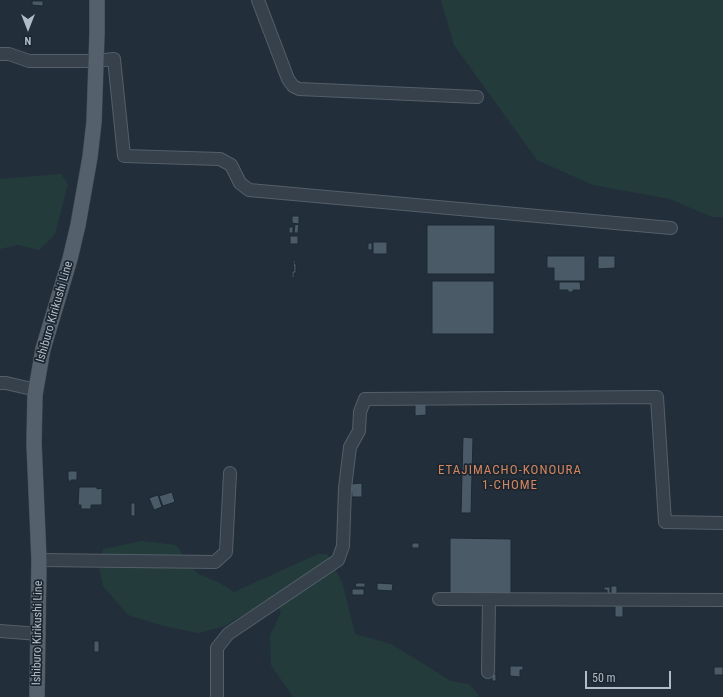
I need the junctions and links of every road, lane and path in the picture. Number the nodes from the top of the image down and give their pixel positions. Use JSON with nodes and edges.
{"nodes":[{"id":1,"x":97,"y":0,"type":"edge"},
{"id":2,"x":258,"y":0,"type":"edge"},
{"id":3,"x":0,"y":54,"type":"edge"},
{"id":4,"x":95,"y":60,"type":"junction"},
{"id":5,"x":477,"y":97,"type":"dead end"},
{"id":6,"x":671,"y":228,"type":"dead end"},
{"id":7,"x":0,"y":383,"type":"edge"},
{"id":8,"x":36,"y":390,"type":"junction"},
{"id":9,"x":230,"y":473,"type":"dead end"},
{"id":10,"x":723,"y":523,"type":"edge"},
{"id":11,"x":38,"y":560,"type":"junction"},
{"id":12,"x":438,"y":599,"type":"dead end"},
{"id":13,"x":489,"y":599,"type":"junction"},
{"id":14,"x":723,"y":600,"type":"edge"},
{"id":15,"x":0,"y":631,"type":"edge"},
{"id":16,"x":39,"y":634,"type":"junction"},
{"id":17,"x":488,"y":672,"type":"dead end"},
{"id":18,"x":37,"y":697,"type":"edge"},
{"id":19,"x":216,"y":697,"type":"edge"}],
"edges":[{"from":1,"to":4,"type":"main road","name":"Ishiburo Kirikushi Line"},
{"from":2,"to":5,"type":"street"},
{"from":3,"to":4,"type":"street"},
{"from":4,"to":6,"type":"street"},
{"from":4,"to":8,"type":"main road","name":"Ishiburo Kirikushi Line"},
{"from":7,"to":8,"type":"street"},
{"from":8,"to":11,"type":"main road","name":"Ishiburo Kirikushi Line"},
{"from":9,"to":11,"type":"street"},
{"from":10,"to":19,"type":"street"},
{"from":11,"to":16,"type":"main road","name":"Ishiburo Kirikushi Line"},
{"from":12,"to":13,"type":"street"},
{"from":13,"to":14,"type":"street"},
{"from":13,"to":17,"type":"street"},
{"from":15,"to":16,"type":"street"},
{"from":16,"to":18,"type":"main road","name":"Ishiburo Kirikushi Line"}]}
